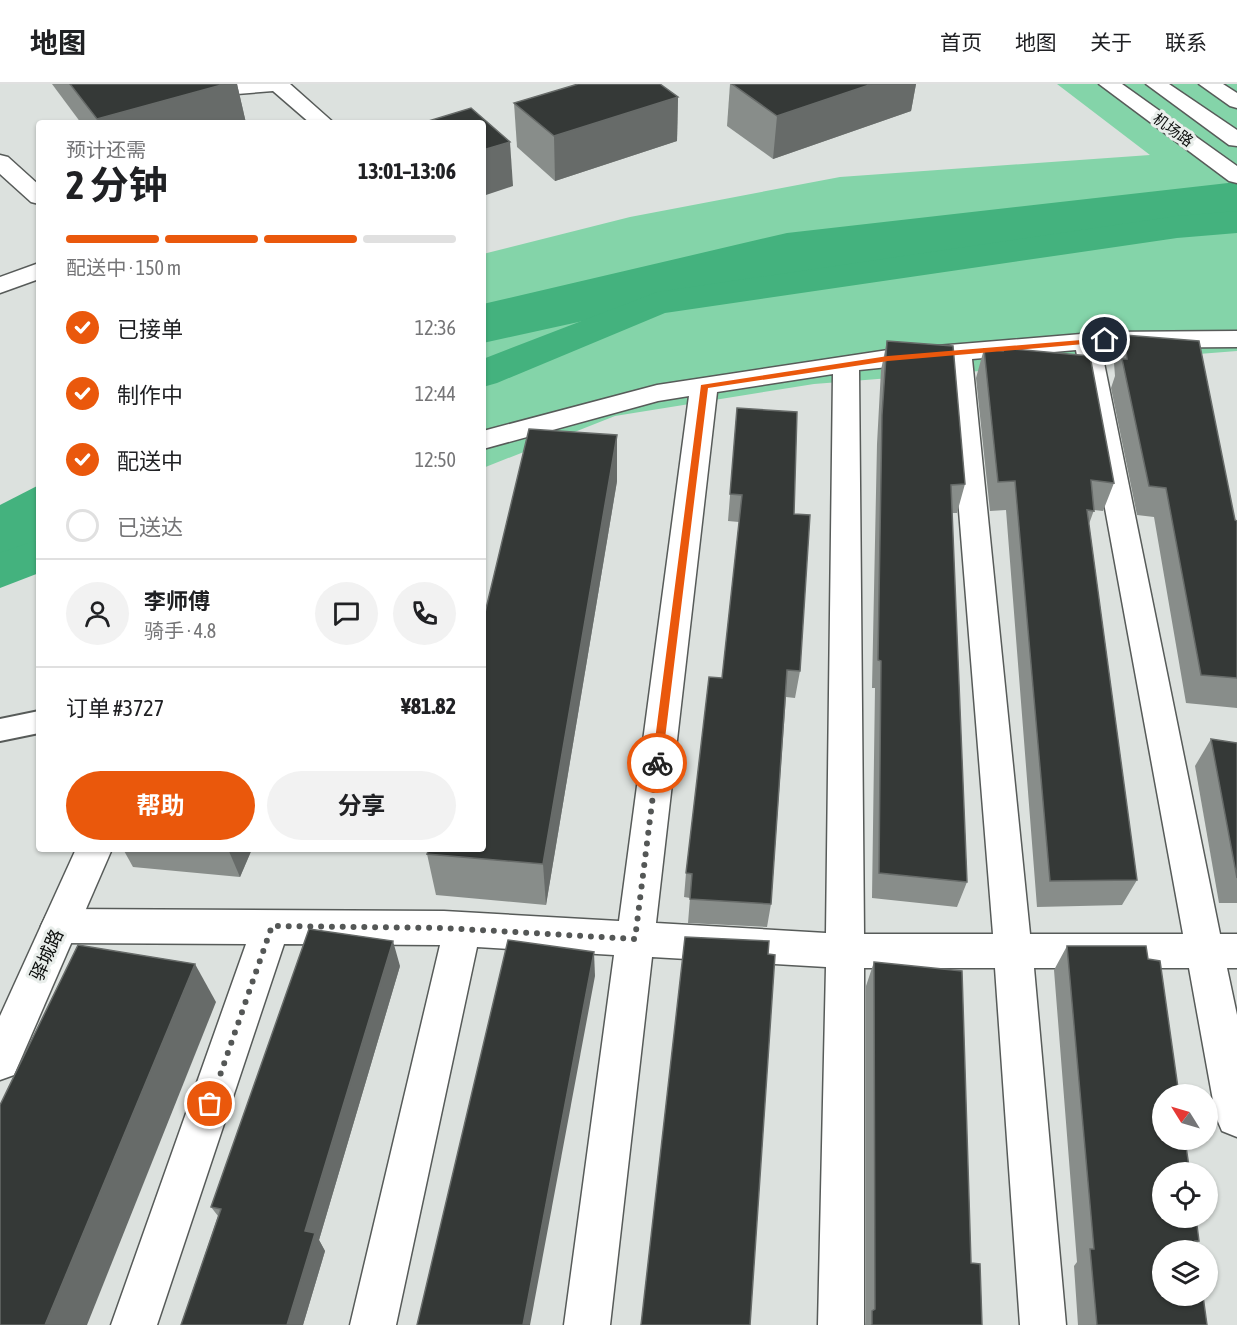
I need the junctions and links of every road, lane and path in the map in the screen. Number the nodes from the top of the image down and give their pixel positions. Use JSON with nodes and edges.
{"nodes":[{"id":1,"x":189,"y":84,"type":"edge"},
{"id":2,"x":278,"y":84,"type":"edge"},
{"id":3,"x":1109,"y":84,"type":"edge"},
{"id":4,"x":1156,"y":84,"type":"edge"},
{"id":5,"x":1209,"y":84,"type":"edge"},
{"id":6,"x":1237,"y":102,"type":"edge"},
{"id":7,"x":320,"y":120,"type":"edge"},
{"id":8,"x":1237,"y":140,"type":"edge"},
{"id":9,"x":0,"y":162,"type":"edge"},
{"id":10,"x":1237,"y":176,"type":"edge"},
{"id":11,"x":36,"y":194,"type":"edge"},
{"id":12,"x":36,"y":271,"type":"edge"},
{"id":13,"x":0,"y":286,"type":"edge"},
{"id":14,"x":1237,"y":339,"type":"edge"},
{"id":15,"x":1087,"y":342,"type":"junction"},
{"id":16,"x":959,"y":352,"type":"junction"},
{"id":17,"x":846,"y":365,"type":"junction"},
{"id":18,"x":704,"y":386,"type":"junction"},
{"id":19,"x":486,"y":439,"type":"edge"},
{"id":20,"x":36,"y":723,"type":"edge"},
{"id":21,"x":0,"y":730,"type":"edge"},
{"id":22,"x":93,"y":852,"type":"edge"},
{"id":23,"x":60,"y":926,"type":"junction"},
{"id":24,"x":272,"y":926,"type":"junction"},
{"id":25,"x":462,"y":929,"type":"junction"},
{"id":26,"x":635,"y":939,"type":"junction"},
{"id":27,"x":845,"y":951,"type":"junction"},
{"id":28,"x":1013,"y":951,"type":"junction"},
{"id":29,"x":1222,"y":951,"type":"edge"},
{"id":30,"x":0,"y":1061,"type":"edge"},
{"id":31,"x":1237,"y":1117,"type":"edge"},
{"id":32,"x":134,"y":1325,"type":"edge"},
{"id":33,"x":373,"y":1325,"type":"edge"},
{"id":34,"x":586,"y":1325,"type":"edge"},
{"id":35,"x":842,"y":1325,"type":"edge"},
{"id":36,"x":1043,"y":1325,"type":"edge"}],
"edges":[{"from":1,"to":2,"type":"street"},
{"from":2,"to":7,"type":"street"},
{"from":3,"to":10,"type":"street","name":"机场路"},
{"from":4,"to":8,"type":"street","name":"机场路"},
{"from":5,"to":6,"type":"street"},
{"from":9,"to":11,"type":"street"},
{"from":12,"to":13,"type":"street"},
{"from":14,"to":15,"type":"street"},
{"from":15,"to":16,"type":"street"},
{"from":15,"to":29,"type":"street"},
{"from":16,"to":17,"type":"street"},
{"from":16,"to":28,"type":"street"},
{"from":17,"to":18,"type":"street"},
{"from":17,"to":27,"type":"street"},
{"from":18,"to":19,"type":"street"},
{"from":18,"to":26,"type":"street"},
{"from":20,"to":21,"type":"lane"},
{"from":22,"to":23,"type":"street","name":"驿城路"},
{"from":23,"to":24,"type":"street"},
{"from":23,"to":30,"type":"street","name":"驿城路"},
{"from":24,"to":25,"type":"street"},
{"from":24,"to":32,"type":"street"},
{"from":25,"to":26,"type":"street"},
{"from":25,"to":33,"type":"street"},
{"from":26,"to":27,"type":"street"},
{"from":26,"to":34,"type":"street"},
{"from":27,"to":28,"type":"street"},
{"from":27,"to":35,"type":"street"},
{"from":28,"to":29,"type":"street"},
{"from":28,"to":36,"type":"street"},
{"from":29,"to":31,"type":"street"}]}
